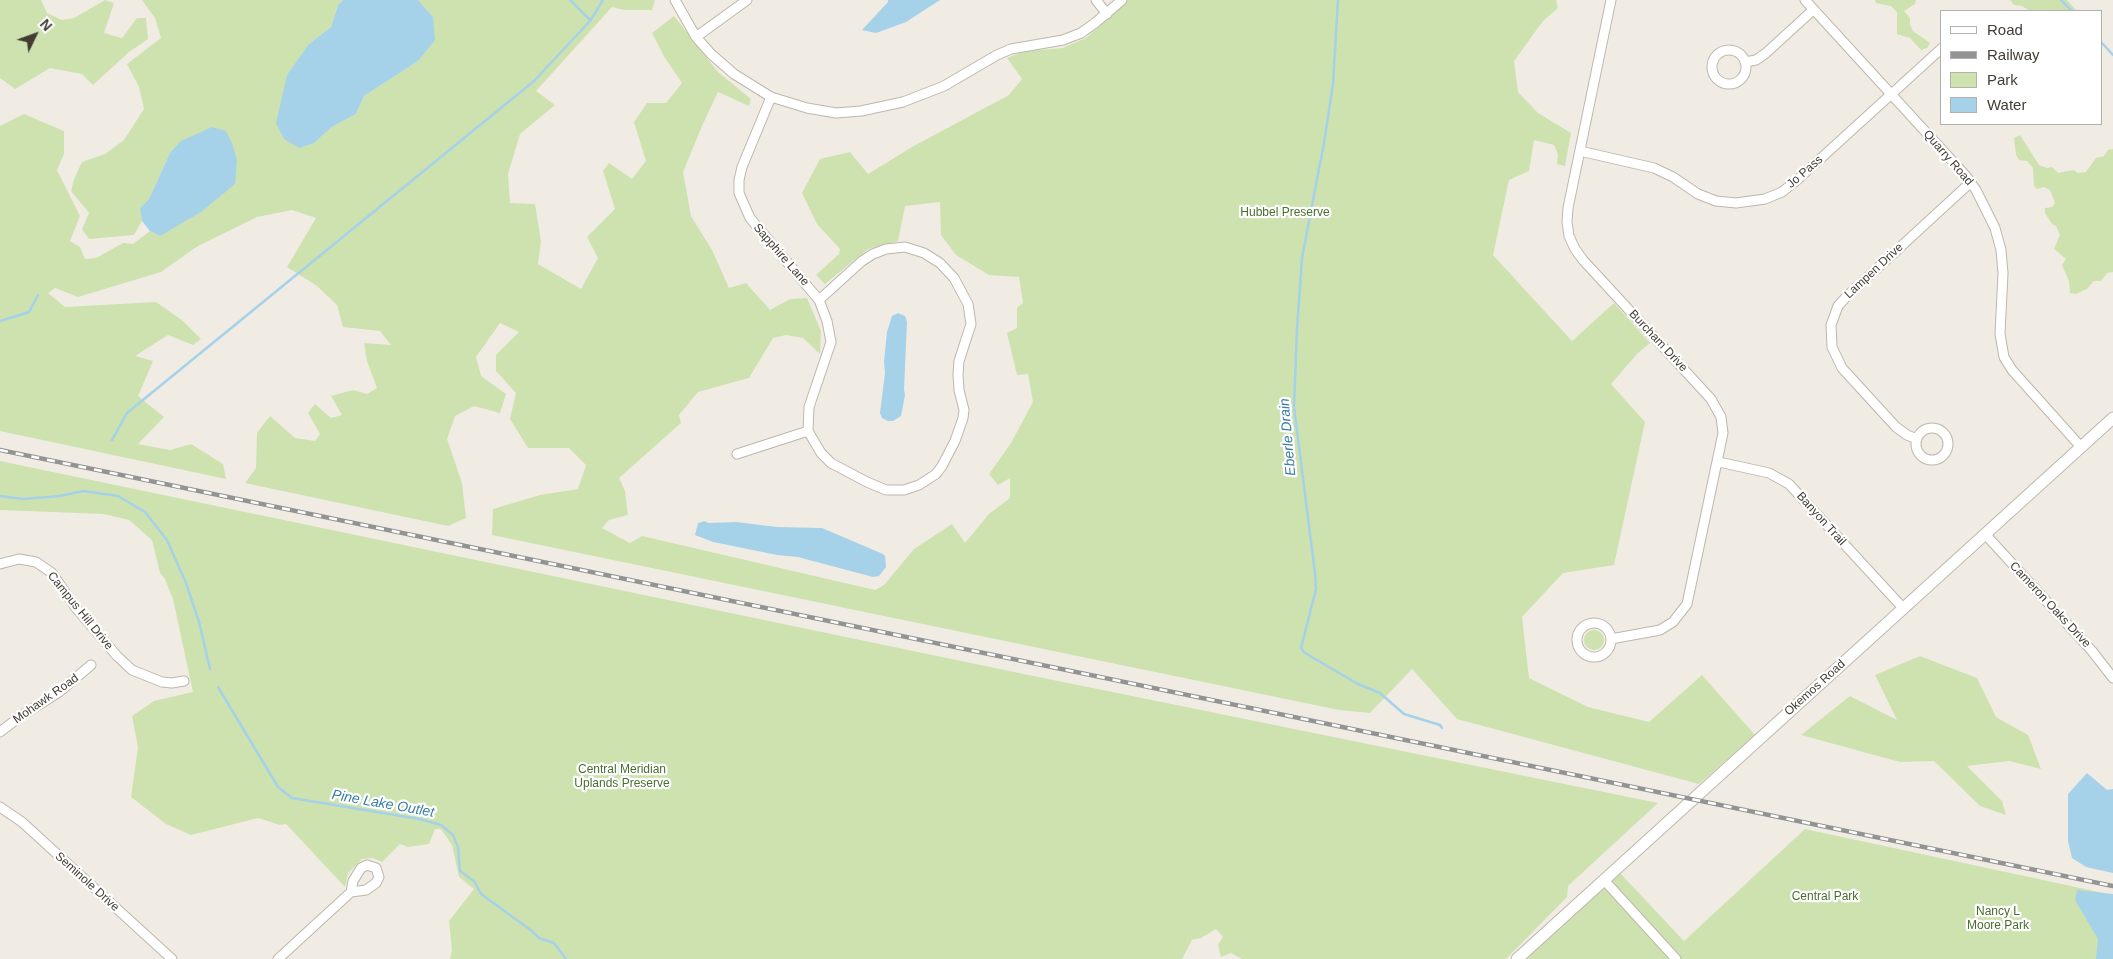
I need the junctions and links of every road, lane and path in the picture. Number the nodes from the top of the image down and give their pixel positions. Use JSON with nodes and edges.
{"nodes":[{"id":1,"x":676,"y":0,"type":"edge"},
{"id":2,"x":747,"y":0,"type":"edge"},
{"id":3,"x":1096,"y":0,"type":"edge"},
{"id":4,"x":1122,"y":0,"type":"edge"},
{"id":5,"x":1611,"y":0,"type":"edge"},
{"id":6,"x":1805,"y":0,"type":"edge"},
{"id":7,"x":1813,"y":10,"type":"junction"},
{"id":8,"x":1107,"y":14,"type":"junction"},
{"id":9,"x":696,"y":37,"type":"junction"},
{"id":10,"x":1940,"y":50,"type":"edge"},
{"id":11,"x":1746,"y":62,"type":"dead end"},
{"id":12,"x":1890,"y":94,"type":"junction"},
{"id":13,"x":771,"y":97,"type":"junction"},
{"id":14,"x":1580,"y":151,"type":"junction"},
{"id":15,"x":1971,"y":182,"type":"junction"},
{"id":16,"x":819,"y":300,"type":"junction"},
{"id":17,"x":2113,"y":418,"type":"edge"},
{"id":18,"x":808,"y":431,"type":"junction"},
{"id":19,"x":1917,"y":439,"type":"dead end"},
{"id":20,"x":2081,"y":447,"type":"junction"},
{"id":21,"x":737,"y":454,"type":"dead end"},
{"id":22,"x":1718,"y":462,"type":"junction"},
{"id":23,"x":1985,"y":534,"type":"junction"},
{"id":24,"x":0,"y":564,"type":"edge"},
{"id":25,"x":1903,"y":608,"type":"junction"},
{"id":26,"x":1611,"y":639,"type":"dead end"},
{"id":27,"x":91,"y":665,"type":"dead end"},
{"id":28,"x":2113,"y":678,"type":"edge"},
{"id":29,"x":184,"y":680,"type":"dead end"},
{"id":30,"x":0,"y":732,"type":"edge"},
{"id":31,"x":0,"y":807,"type":"edge"},
{"id":32,"x":1604,"y":880,"type":"junction"},
{"id":33,"x":351,"y":892,"type":"dead end"},
{"id":34,"x":172,"y":959,"type":"edge"},
{"id":35,"x":278,"y":959,"type":"edge"},
{"id":36,"x":1517,"y":959,"type":"edge"},
{"id":37,"x":1676,"y":959,"type":"edge"}],
"edges":[{"from":1,"to":9,"type":"street"},
{"from":2,"to":9,"type":"street"},
{"from":3,"to":8,"type":"street"},
{"from":4,"to":8,"type":"street"},
{"from":5,"to":14,"type":"street","name":"Burcham Drive"},
{"from":6,"to":7,"type":"street","name":"Quarry Road"},
{"from":7,"to":11,"type":"street"},
{"from":7,"to":12,"type":"street","name":"Quarry Road"},
{"from":8,"to":13,"type":"street"},
{"from":9,"to":13,"type":"street"},
{"from":10,"to":12,"type":"street","name":"Jo Pass"},
{"from":12,"to":14,"type":"street","name":"Jo Pass"},
{"from":12,"to":15,"type":"street","name":"Quarry Road"},
{"from":13,"to":16,"type":"street","name":"Sapphire Lane"},
{"from":14,"to":22,"type":"street","name":"Burcham Drive"},
{"from":15,"to":19,"type":"street","name":"Lampen Drive"},
{"from":15,"to":20,"type":"street","name":"Quarry Road"},
{"from":16,"to":18,"type":"street","name":"Sapphire Lane"},
{"from":16,"to":18,"type":"street"},
{"from":17,"to":20,"type":"street","name":"Okemos Road"},
{"from":18,"to":21,"type":"street"},
{"from":20,"to":23,"type":"street","name":"Okemos Road"},
{"from":22,"to":25,"type":"street","name":"Banyon Trail"},
{"from":22,"to":26,"type":"street","name":"Burcham Drive"},
{"from":23,"to":25,"type":"street","name":"Okemos Road"},
{"from":23,"to":28,"type":"street","name":"Cameron Oaks Drive"},
{"from":24,"to":29,"type":"street","name":"Campus Hill Drive"},
{"from":25,"to":32,"type":"street","name":"Okemos Road"},
{"from":27,"to":30,"type":"street","name":"Mohawk Road"},
{"from":31,"to":34,"type":"street","name":"Seminole Drive"},
{"from":32,"to":36,"type":"street","name":"Okemos Road"},
{"from":32,"to":37,"type":"street"},
{"from":33,"to":35,"type":"street"}]}
